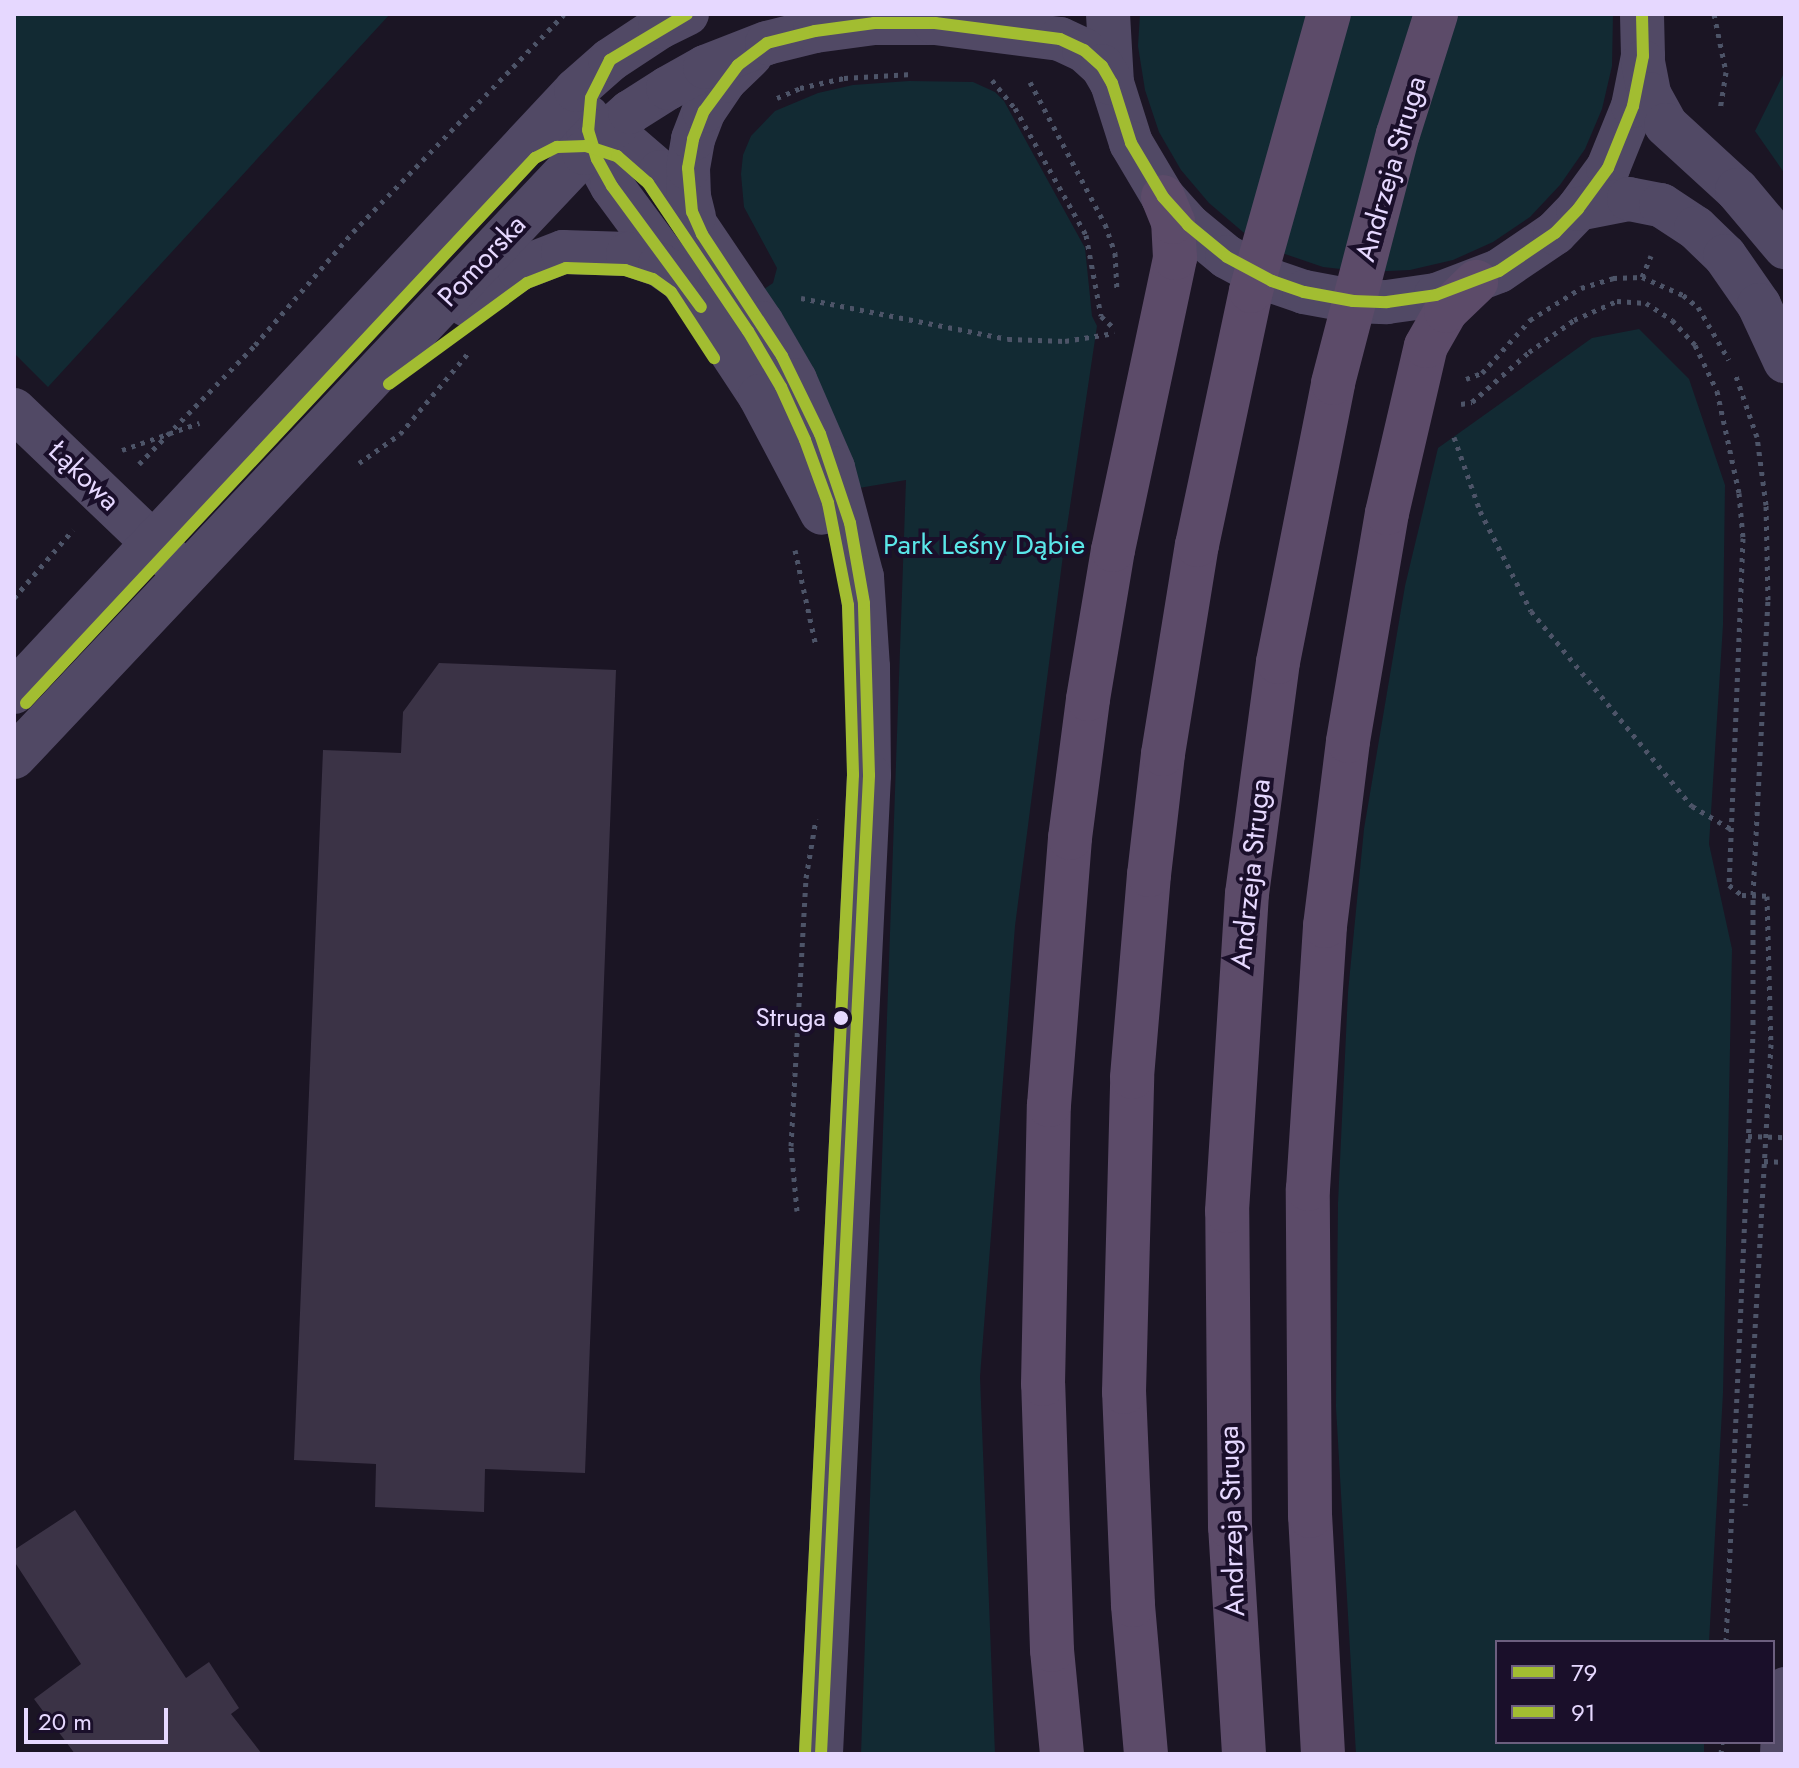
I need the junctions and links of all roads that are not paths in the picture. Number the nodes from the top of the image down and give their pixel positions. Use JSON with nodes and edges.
{"nodes":[{"id":1,"x":687,"y":14,"type":"edge"},
{"id":2,"x":1108,"y":14,"type":"edge"},
{"id":3,"x":1329,"y":14,"type":"edge"},
{"id":4,"x":1436,"y":14,"type":"edge"},
{"id":5,"x":1642,"y":35,"type":"edge"},
{"id":6,"x":767,"y":43,"type":"junction"},
{"id":7,"x":610,"y":60,"type":"junction"},
{"id":8,"x":1112,"y":83,"type":"junction"},
{"id":9,"x":595,"y":136,"type":"junction"},
{"id":10,"x":525,"y":145,"type":"junction"},
{"id":11,"x":1163,"y":197,"type":"junction"},
{"id":12,"x":1578,"y":209,"type":"junction"},
{"id":13,"x":702,"y":234,"type":"junction"},
{"id":14,"x":1785,"y":247,"type":"edge"},
{"id":15,"x":683,"y":281,"type":"junction"},
{"id":16,"x":1476,"y":282,"type":"junction"},
{"id":17,"x":1785,"y":361,"type":"edge"},
{"id":18,"x":373,"y":377,"type":"junction"},
{"id":19,"x":14,"y":410,"type":"edge"},
{"id":20,"x":153,"y":544,"type":"junction"},
{"id":21,"x":187,"y":576,"type":"junction"},
{"id":22,"x":868,"y":667,"type":"junction"},
{"id":23,"x":14,"y":692,"type":"edge"},
{"id":24,"x":14,"y":757,"type":"edge"},
{"id":25,"x":1785,"y":1689,"type":"edge"},
{"id":26,"x":821,"y":1754,"type":"edge"},
{"id":27,"x":1062,"y":1754,"type":"edge"},
{"id":28,"x":1146,"y":1754,"type":"edge"},
{"id":29,"x":1244,"y":1754,"type":"edge"},
{"id":30,"x":1323,"y":1754,"type":"edge"},
{"id":31,"x":1782,"y":1754,"type":"edge"}],
"edges":[{"from":1,"to":7,"type":"street","name":"Pomorska"},
{"from":2,"to":8,"type":"street"},
{"from":3,"to":28,"type":"main road"},
{"from":4,"to":29,"type":"main road","name":"Andrzeja Struga"},
{"from":5,"to":12,"type":"street"},
{"from":5,"to":14,"type":"street"},
{"from":6,"to":8,"type":"street","name":"Pomorska"},
{"from":6,"to":9,"type":"street","name":"Pomorska"},
{"from":6,"to":13,"type":"street"},
{"from":7,"to":9,"type":"street"},
{"from":7,"to":10,"type":"street","name":"Pomorska"},
{"from":8,"to":11,"type":"street"},
{"from":9,"to":10,"type":"street","name":"Pomorska"},
{"from":9,"to":13,"type":"street"},
{"from":9,"to":15,"type":"street"},
{"from":9,"to":18,"type":"street","name":"Pomorska"},
{"from":10,"to":20,"type":"street","name":"Pomorska"},
{"from":11,"to":16,"type":"street"},
{"from":11,"to":27,"type":"main road"},
{"from":12,"to":16,"type":"street"},
{"from":12,"to":17,"type":"street"},
{"from":13,"to":22,"type":"street"},
{"from":15,"to":18,"type":"street","name":"Pomorska"},
{"from":15,"to":22,"type":"street"},
{"from":16,"to":30,"type":"main road"},
{"from":18,"to":21,"type":"street","name":"Pomorska"},
{"from":19,"to":20,"type":"street","name":"Łąkowa"},
{"from":20,"to":21,"type":"street"},
{"from":20,"to":23,"type":"street","name":"Pomorska"},
{"from":21,"to":24,"type":"street","name":"Pomorska"},
{"from":22,"to":26,"type":"street"},
{"from":25,"to":31,"type":"street"}]}
